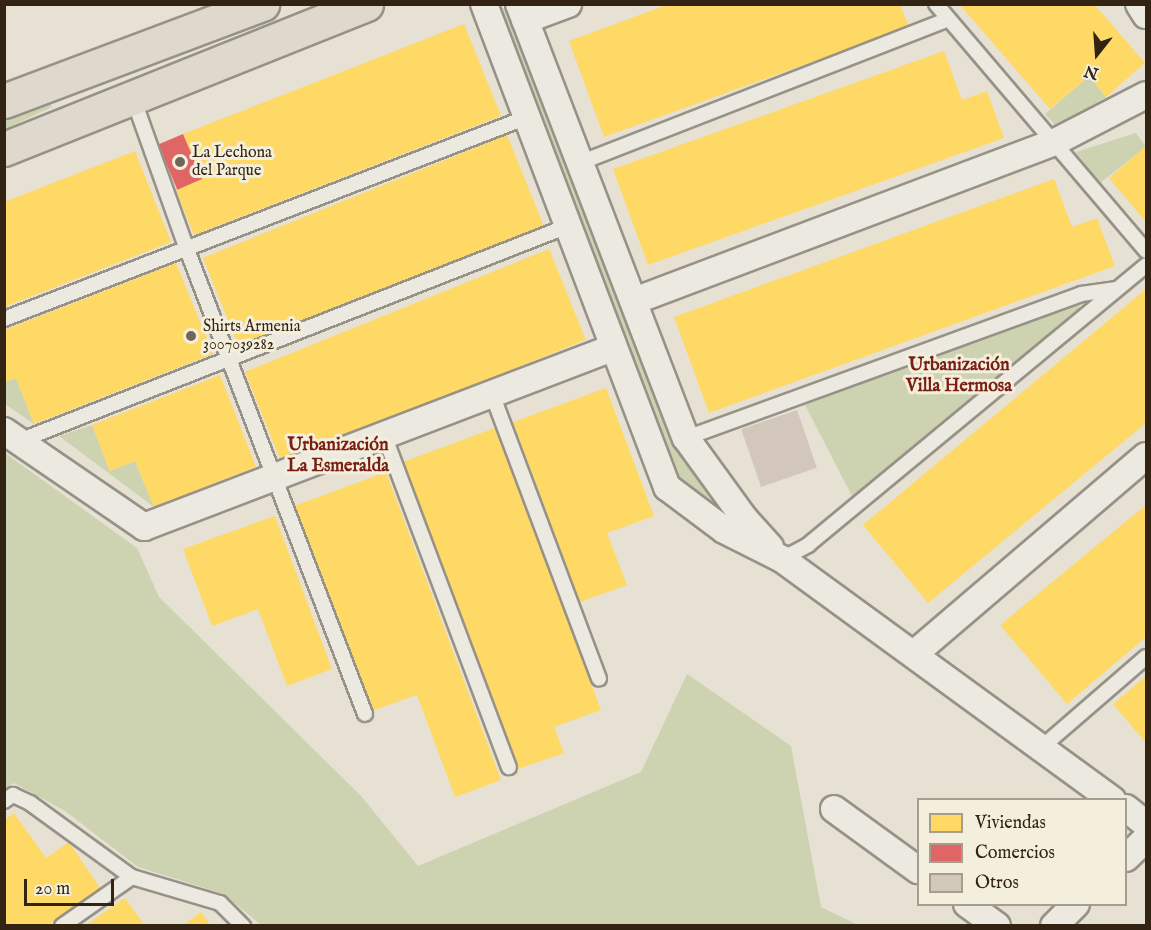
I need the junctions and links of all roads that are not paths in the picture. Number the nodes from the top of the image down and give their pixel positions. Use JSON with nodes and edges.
{"nodes":[{"id":1,"x":262,"y":4,"type":"edge"},
{"id":2,"x":366,"y":4,"type":"edge"},
{"id":3,"x":484,"y":4,"type":"edge"},
{"id":4,"x":567,"y":4,"type":"edge"},
{"id":5,"x":936,"y":4,"type":"edge"},
{"id":6,"x":1139,"y":4,"type":"edge"},
{"id":7,"x":522,"y":12,"type":"edge"},
{"id":8,"x":210,"y":15,"type":"edge"},
{"id":9,"x":1146,"y":15,"type":"edge"},
{"id":10,"x":948,"y":20,"type":"junction"},
{"id":11,"x":1146,"y":94,"type":"edge"},
{"id":12,"x":133,"y":98,"type":"junction"},
{"id":13,"x":4,"y":101,"type":"edge"},
{"id":14,"x":525,"y":118,"type":"junction"},
{"id":15,"x":1055,"y":142,"type":"junction"},
{"id":16,"x":4,"y":149,"type":"edge"},
{"id":17,"x":582,"y":162,"type":"junction"},
{"id":18,"x":568,"y":226,"type":"junction"},
{"id":19,"x":186,"y":247,"type":"junction"},
{"id":20,"x":1146,"y":251,"type":"edge"},
{"id":21,"x":1146,"y":265,"type":"edge"},
{"id":22,"x":1117,"y":289,"type":"junction"},
{"id":23,"x":634,"y":301,"type":"junction"},
{"id":24,"x":4,"y":319,"type":"edge"},
{"id":25,"x":612,"y":348,"type":"junction"},
{"id":26,"x":229,"y":357,"type":"junction"},
{"id":27,"x":492,"y":394,"type":"junction"},
{"id":28,"x":384,"y":435,"type":"junction"},
{"id":29,"x":11,"y":436,"type":"edge"},
{"id":30,"x":686,"y":438,"type":"junction"},
{"id":31,"x":1146,"y":456,"type":"edge"},
{"id":32,"x":273,"y":478,"type":"junction"},
{"id":33,"x":782,"y":559,"type":"junction"},
{"id":34,"x":914,"y":654,"type":"junction"},
{"id":35,"x":1146,"y":657,"type":"edge"},
{"id":36,"x":599,"y":679,"type":"dead end"},
{"id":37,"x":365,"y":714,"type":"dead end"},
{"id":38,"x":1041,"y":748,"type":"junction"},
{"id":39,"x":509,"y":767,"type":"dead end"},
{"id":40,"x":1110,"y":798,"type":"edge"},
{"id":41,"x":4,"y":801,"type":"edge"},
{"id":42,"x":834,"y":809,"type":"dead end"},
{"id":43,"x":1127,"y":810,"type":"edge"},
{"id":44,"x":1146,"y":824,"type":"edge"},
{"id":45,"x":1146,"y":839,"type":"edge"},
{"id":46,"x":1127,"y":856,"type":"edge"},
{"id":47,"x":917,"y":869,"type":"edge"},
{"id":48,"x":132,"y":877,"type":"junction"},
{"id":49,"x":971,"y":906,"type":"edge"},
{"id":50,"x":1074,"y":906,"type":"edge"},
{"id":51,"x":62,"y":926,"type":"edge"},
{"id":52,"x":243,"y":926,"type":"edge"},
{"id":53,"x":997,"y":926,"type":"edge"},
{"id":54,"x":1054,"y":926,"type":"edge"}],
"edges":[{"from":1,"to":8,"type":"main road"},
{"from":2,"to":12,"type":"main road"},
{"from":3,"to":14,"type":"street"},
{"from":4,"to":7,"type":"street"},
{"from":5,"to":10,"type":"lane"},
{"from":6,"to":9,"type":"street"},
{"from":7,"to":17,"type":"street"},
{"from":8,"to":13,"type":"main road"},
{"from":10,"to":15,"type":"lane"},
{"from":10,"to":17,"type":"lane"},
{"from":11,"to":15,"type":"street"},
{"from":12,"to":16,"type":"main road"},
{"from":12,"to":19,"type":"lane"},
{"from":14,"to":18,"type":"street"},
{"from":14,"to":19,"type":"lane"},
{"from":15,"to":20,"type":"lane"},
{"from":15,"to":23,"type":"street"},
{"from":17,"to":23,"type":"street"},
{"from":18,"to":25,"type":"street"},
{"from":18,"to":26,"type":"lane"},
{"from":19,"to":24,"type":"lane"},
{"from":19,"to":26,"type":"lane"},
{"from":21,"to":22,"type":"lane"},
{"from":22,"to":30,"type":"lane"},
{"from":22,"to":33,"type":"lane"},
{"from":23,"to":30,"type":"street"},
{"from":25,"to":27,"type":"street"},
{"from":25,"to":33,"type":"street"},
{"from":26,"to":29,"type":"lane"},
{"from":26,"to":32,"type":"lane"},
{"from":27,"to":28,"type":"street"},
{"from":27,"to":36,"type":"lane"},
{"from":28,"to":32,"type":"street"},
{"from":28,"to":39,"type":"lane"},
{"from":29,"to":32,"type":"street"},
{"from":30,"to":33,"type":"street"},
{"from":31,"to":34,"type":"street"},
{"from":32,"to":37,"type":"lane"},
{"from":33,"to":34,"type":"street"},
{"from":34,"to":38,"type":"street"},
{"from":35,"to":38,"type":"lane"},
{"from":38,"to":40,"type":"street"},
{"from":41,"to":48,"type":"lane"},
{"from":42,"to":47,"type":"street"},
{"from":43,"to":44,"type":"street"},
{"from":45,"to":46,"type":"street"},
{"from":48,"to":51,"type":"lane"},
{"from":48,"to":52,"type":"lane"},
{"from":49,"to":53,"type":"street"},
{"from":50,"to":54,"type":"street"}]}
